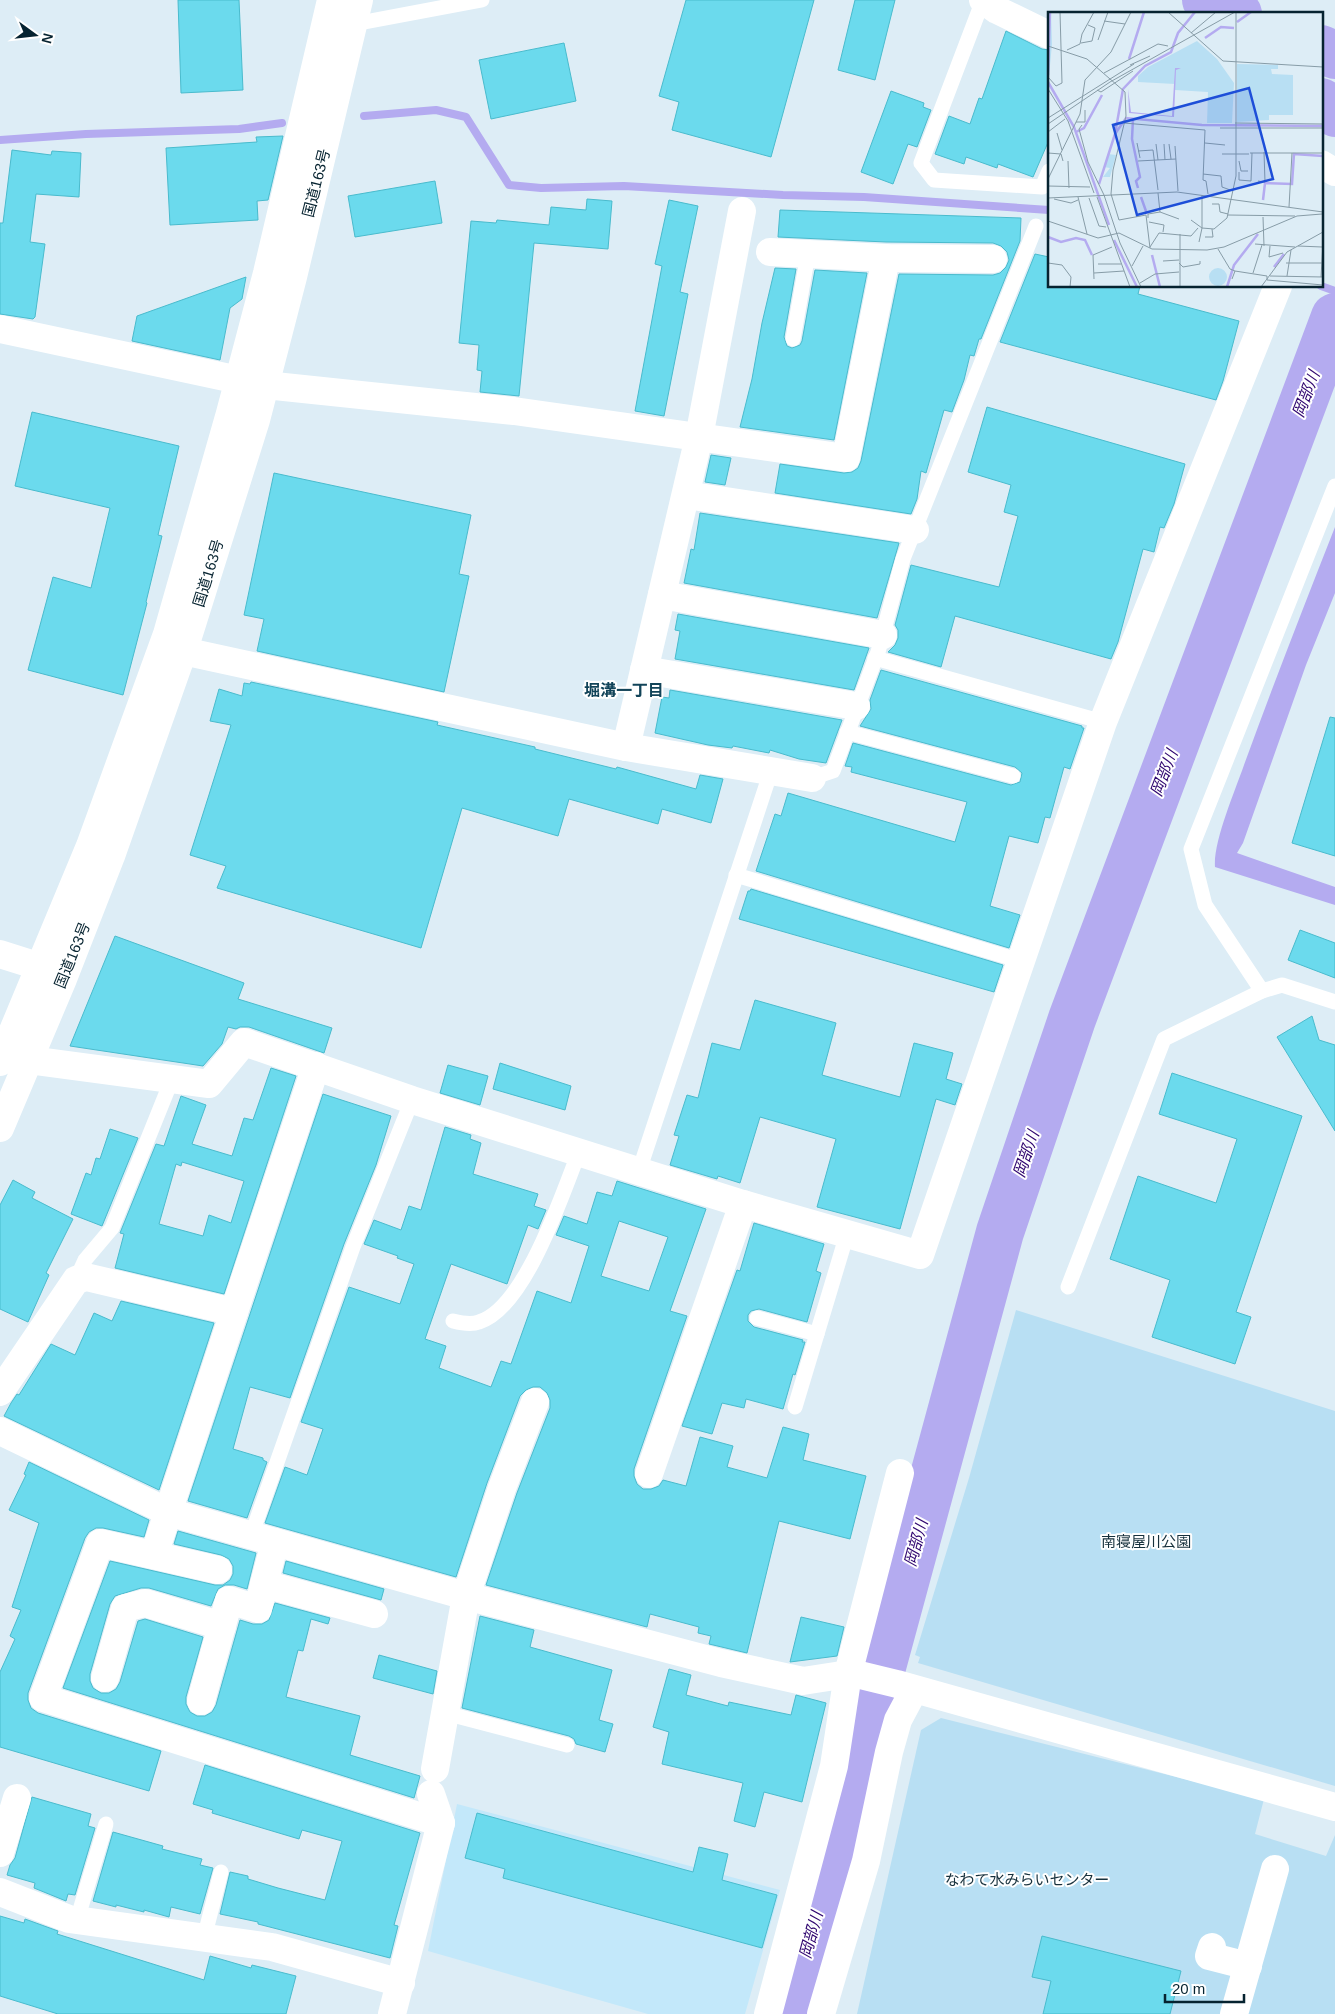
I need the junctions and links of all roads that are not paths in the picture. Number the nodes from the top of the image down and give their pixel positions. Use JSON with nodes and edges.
{"nodes":[{"id":1,"x":331,"y":0,"type":"edge"},
{"id":2,"x":482,"y":0,"type":"edge"},
{"id":3,"x":983,"y":0,"type":"edge"},
{"id":4,"x":356,"y":12,"type":"edge"},
{"id":5,"x":1048,"y":35,"type":"edge"},
{"id":6,"x":1322,"y":165,"type":"edge"},
{"id":7,"x":1048,"y":172,"type":"edge"},
{"id":8,"x":1335,"y":172,"type":"edge"},
{"id":9,"x":742,"y":211,"type":"dead end"},
{"id":10,"x":1036,"y":226,"type":"dead end"},
{"id":11,"x":770,"y":252,"type":"dead end"},
{"id":12,"x":808,"y":254,"type":"junction"},
{"id":13,"x":886,"y":258,"type":"junction"},
{"id":14,"x":993,"y":259,"type":"dead end"},
{"id":15,"x":1278,"y":288,"type":"edge"},
{"id":16,"x":0,"y":329,"type":"edge"},
{"id":17,"x":793,"y":339,"type":"dead end"},
{"id":18,"x":239,"y":380,"type":"junction"},
{"id":19,"x":266,"y":384,"type":"junction"},
{"id":20,"x":699,"y":437,"type":"junction"},
{"id":21,"x":1335,"y":486,"type":"edge"},
{"id":22,"x":686,"y":494,"type":"junction"},
{"id":23,"x":915,"y":530,"type":"junction"},
{"id":24,"x":662,"y":595,"type":"junction"},
{"id":25,"x":879,"y":646,"type":"junction"},
{"id":26,"x":183,"y":651,"type":"junction"},
{"id":27,"x":644,"y":670,"type":"junction"},
{"id":28,"x":856,"y":706,"type":"junction"},
{"id":29,"x":1103,"y":722,"type":"junction"},
{"id":30,"x":847,"y":732,"type":"junction"},
{"id":31,"x":626,"y":747,"type":"junction"},
{"id":32,"x":771,"y":771,"type":"junction"},
{"id":33,"x":1013,"y":776,"type":"dead end"},
{"id":34,"x":812,"y":778,"type":"joint"},
{"id":35,"x":736,"y":875,"type":"junction"},
{"id":36,"x":0,"y":954,"type":"edge"},
{"id":37,"x":1021,"y":961,"type":"junction"},
{"id":38,"x":41,"y":967,"type":"junction"},
{"id":39,"x":1262,"y":991,"type":"junction"},
{"id":40,"x":1335,"y":1002,"type":"edge"},
{"id":41,"x":29,"y":1060,"type":"junction"},
{"id":42,"x":0,"y":1062,"type":"edge"},
{"id":43,"x":316,"y":1066,"type":"junction"},
{"id":44,"x":172,"y":1079,"type":"junction"},
{"id":45,"x":412,"y":1100,"type":"junction"},
{"id":46,"x":0,"y":1128,"type":"edge"},
{"id":47,"x":579,"y":1152,"type":"junction"},
{"id":48,"x":639,"y":1171,"type":"junction"},
{"id":49,"x":743,"y":1204,"type":"junction"},
{"id":50,"x":847,"y":1234,"type":"junction"},
{"id":51,"x":76,"y":1280,"type":"junction"},
{"id":52,"x":1068,"y":1287,"type":"dead end"},
{"id":53,"x":234,"y":1312,"type":"junction"},
{"id":54,"x":757,"y":1318,"type":"dead end"},
{"id":55,"x":453,"y":1320,"type":"dead end"},
{"id":56,"x":817,"y":1334,"type":"junction"},
{"id":57,"x":0,"y":1392,"type":"edge"},
{"id":58,"x":535,"y":1402,"type":"dead end"},
{"id":59,"x":796,"y":1407,"type":"dead end"},
{"id":60,"x":0,"y":1431,"type":"edge"},
{"id":61,"x":900,"y":1473,"type":"dead end"},
{"id":62,"x":649,"y":1474,"type":"dead end"},
{"id":63,"x":168,"y":1512,"type":"junction"},
{"id":64,"x":263,"y":1539,"type":"junction"},
{"id":65,"x":154,"y":1555,"type":"junction"},
{"id":66,"x":218,"y":1570,"type":"dead end"},
{"id":67,"x":264,"y":1584,"type":"junction"},
{"id":68,"x":466,"y":1596,"type":"junction"},
{"id":69,"x":374,"y":1614,"type":"dead end"},
{"id":70,"x":222,"y":1626,"type":"junction"},
{"id":71,"x":854,"y":1674,"type":"junction"},
{"id":72,"x":104,"y":1678,"type":"dead end"},
{"id":73,"x":906,"y":1687,"type":"junction"},
{"id":74,"x":201,"y":1702,"type":"dead end"},
{"id":75,"x":445,"y":1714,"type":"junction"},
{"id":76,"x":566,"y":1745,"type":"dead end"},
{"id":77,"x":17,"y":1798,"type":"dead end"},
{"id":78,"x":1335,"y":1807,"type":"edge"},
{"id":79,"x":441,"y":1823,"type":"junction"},
{"id":80,"x":106,"y":1824,"type":"dead end"},
{"id":81,"x":0,"y":1853,"type":"edge"},
{"id":82,"x":1276,"y":1869,"type":"dead end"},
{"id":83,"x":221,"y":1872,"type":"dead end"},
{"id":84,"x":0,"y":1892,"type":"edge"},
{"id":85,"x":77,"y":1920,"type":"junction"},
{"id":86,"x":204,"y":1938,"type":"junction"},
{"id":87,"x":1212,"y":1947,"type":"dead end"},
{"id":88,"x":1248,"y":1966,"type":"junction"},
{"id":89,"x":401,"y":1983,"type":"junction"},
{"id":90,"x":392,"y":2014,"type":"edge"},
{"id":91,"x":768,"y":2014,"type":"edge"},
{"id":92,"x":821,"y":2014,"type":"edge"},
{"id":93,"x":1234,"y":2014,"type":"edge"}],
"edges":[{"from":1,"to":18,"type":"main road","name":"国道163号"},
{"from":2,"to":4,"type":"lane"},
{"from":3,"to":5,"type":"main road"},
{"from":3,"to":7,"type":"lane"},
{"from":4,"to":19,"type":"main road","name":"国道163号"},
{"from":6,"to":8,"type":"main road"},
{"from":9,"to":20,"type":"main road"},
{"from":10,"to":23,"type":"lane"},
{"from":11,"to":12,"type":"main road"},
{"from":12,"to":13,"type":"main road"},
{"from":12,"to":17,"type":"lane"},
{"from":13,"to":14,"type":"main road"},
{"from":13,"to":20,"type":"main road"},
{"from":15,"to":29,"type":"main road"},
{"from":16,"to":18,"type":"main road"},
{"from":18,"to":38,"type":"main road","name":"国道163号"},
{"from":19,"to":20,"type":"main road"},
{"from":19,"to":26,"type":"main road","name":"国道163号"},
{"from":20,"to":22,"type":"main road"},
{"from":21,"to":39,"type":"lane"},
{"from":22,"to":23,"type":"main road"},
{"from":22,"to":24,"type":"main road"},
{"from":23,"to":25,"type":"lane"},
{"from":24,"to":25,"type":"main road"},
{"from":24,"to":27,"type":"main road"},
{"from":25,"to":28,"type":"lane"},
{"from":25,"to":29,"type":"lane"},
{"from":26,"to":31,"type":"main road"},
{"from":26,"to":41,"type":"main road","name":"国道163号"},
{"from":27,"to":28,"type":"main road"},
{"from":27,"to":31,"type":"main road"},
{"from":28,"to":30,"type":"lane"},
{"from":29,"to":37,"type":"main road"},
{"from":30,"to":33,"type":"lane"},
{"from":30,"to":34,"type":"lane"},
{"from":31,"to":32,"type":"main road"},
{"from":32,"to":34,"type":"main road"},
{"from":32,"to":35,"type":"lane"},
{"from":35,"to":37,"type":"lane"},
{"from":35,"to":48,"type":"lane"},
{"from":36,"to":38,"type":"main road"},
{"from":37,"to":50,"type":"main road"},
{"from":38,"to":42,"type":"main road","name":"国道163号"},
{"from":39,"to":40,"type":"lane"},
{"from":39,"to":52,"type":"lane"},
{"from":41,"to":44,"type":"main road"},
{"from":41,"to":46,"type":"main road","name":"国道163号"},
{"from":43,"to":44,"type":"main road"},
{"from":43,"to":45,"type":"main road"},
{"from":43,"to":53,"type":"main road"},
{"from":44,"to":51,"type":"lane"},
{"from":45,"to":47,"type":"main road"},
{"from":45,"to":64,"type":"lane"},
{"from":47,"to":48,"type":"main road"},
{"from":47,"to":55,"type":"lane"},
{"from":48,"to":49,"type":"main road"},
{"from":49,"to":50,"type":"main road"},
{"from":49,"to":62,"type":"main road"},
{"from":50,"to":56,"type":"lane"},
{"from":51,"to":53,"type":"main road"},
{"from":51,"to":57,"type":"main road"},
{"from":53,"to":63,"type":"main road"},
{"from":54,"to":56,"type":"lane"},
{"from":56,"to":59,"type":"lane"},
{"from":58,"to":68,"type":"main road"},
{"from":60,"to":63,"type":"main road"},
{"from":61,"to":71,"type":"main road"},
{"from":63,"to":64,"type":"main road"},
{"from":63,"to":65,"type":"main road"},
{"from":64,"to":67,"type":"main road"},
{"from":64,"to":68,"type":"main road"},
{"from":65,"to":66,"type":"main road"},
{"from":65,"to":79,"type":"main road"},
{"from":67,"to":69,"type":"main road"},
{"from":67,"to":70,"type":"main road"},
{"from":68,"to":71,"type":"main road"},
{"from":68,"to":75,"type":"main road"},
{"from":70,"to":72,"type":"main road"},
{"from":70,"to":74,"type":"main road"},
{"from":71,"to":73,"type":"main road"},
{"from":71,"to":91,"type":"main road"},
{"from":73,"to":78,"type":"main road"},
{"from":73,"to":92,"type":"main road"},
{"from":75,"to":76,"type":"lane"},
{"from":75,"to":79,"type":"main road"},
{"from":77,"to":81,"type":"main road"},
{"from":79,"to":89,"type":"main road"},
{"from":80,"to":85,"type":"lane"},
{"from":82,"to":88,"type":"main road"},
{"from":83,"to":86,"type":"lane"},
{"from":84,"to":85,"type":"main road"},
{"from":85,"to":86,"type":"main road"},
{"from":86,"to":89,"type":"main road"},
{"from":87,"to":88,"type":"main road"},
{"from":88,"to":93,"type":"main road"},
{"from":89,"to":90,"type":"main road"}]}
